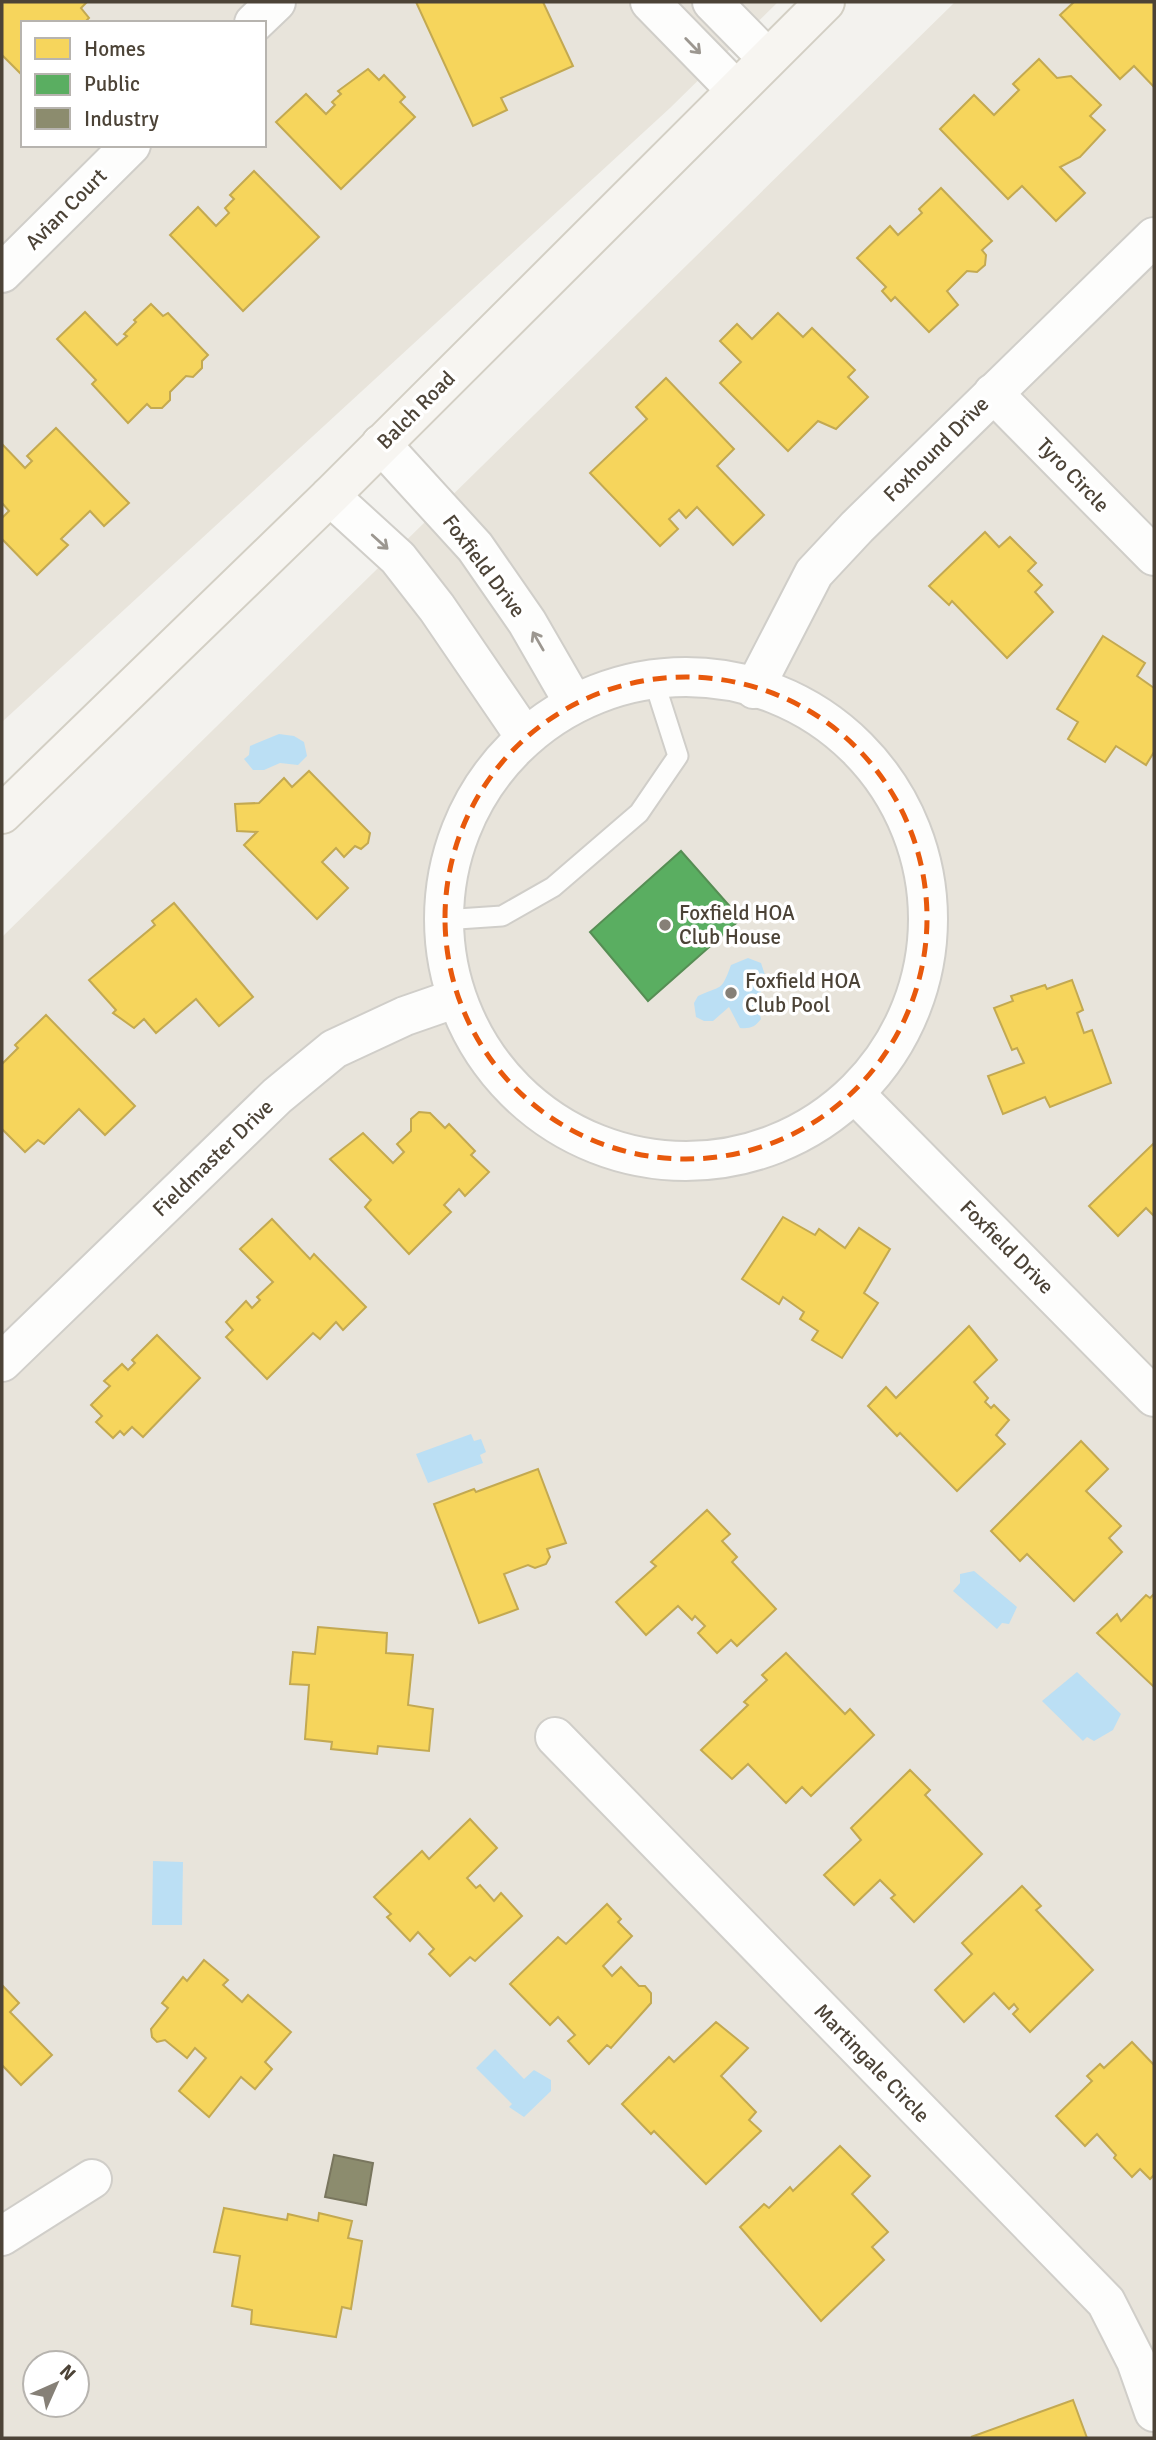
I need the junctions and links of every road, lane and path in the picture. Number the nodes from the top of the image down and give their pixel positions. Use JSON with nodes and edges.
{"nodes":[{"id":1,"x":276,"y":2,"type":"edge"},
{"id":2,"x":650,"y":2,"type":"edge"},
{"id":3,"x":712,"y":2,"type":"edge"},
{"id":4,"x":825,"y":2,"type":"edge"},
{"id":5,"x":256,"y":21,"type":"edge"},
{"id":6,"x":767,"y":58,"type":"junction"},
{"id":7,"x":736,"y":90,"type":"junction"},
{"id":8,"x":129,"y":147,"type":"edge"},
{"id":9,"x":1154,"y":237,"type":"edge"},
{"id":10,"x":2,"y":273,"type":"edge"},
{"id":11,"x":993,"y":393,"type":"junction"},
{"id":12,"x":381,"y":444,"type":"junction"},
{"id":13,"x":330,"y":496,"type":"junction"},
{"id":14,"x":1154,"y":556,"type":"edge"},
{"id":15,"x":654,"y":681,"type":"junction"},
{"id":16,"x":754,"y":689,"type":"junction"},
{"id":17,"x":572,"y":700,"type":"junction"},
{"id":18,"x":523,"y":734,"type":"junction"},
{"id":19,"x":2,"y":814,"type":"edge"},
{"id":20,"x":443,"y":920,"type":"junction"},
{"id":21,"x":454,"y":999,"type":"junction"},
{"id":22,"x":859,"y":1098,"type":"junction"},
{"id":23,"x":2,"y":1362,"type":"edge"},
{"id":24,"x":1154,"y":1397,"type":"edge"},
{"id":25,"x":555,"y":1737,"type":"dead end"},
{"id":26,"x":92,"y":2179,"type":"dead end"},
{"id":27,"x":2,"y":2236,"type":"edge"},
{"id":28,"x":1154,"y":2412,"type":"edge"}],
"edges":[{"from":1,"to":5,"type":"street"},
{"from":2,"to":7,"type":"street","one_way":true},
{"from":3,"to":6,"type":"street"},
{"from":4,"to":6,"type":"street","name":"Balch Road"},
{"from":6,"to":7,"type":"street","name":"Balch Road"},
{"from":7,"to":12,"type":"street","name":"Balch Road"},
{"from":8,"to":10,"type":"street","name":"Avian Court"},
{"from":9,"to":11,"type":"street","name":"Foxhound Drive"},
{"from":11,"to":14,"type":"street","name":"Tyro Circle"},
{"from":11,"to":16,"type":"street","name":"Foxhound Drive"},
{"from":12,"to":13,"type":"street","name":"Balch Road"},
{"from":17,"to":12,"type":"street","name":"Foxfield Drive","one_way":true},
{"from":13,"to":18,"type":"street","one_way":true},
{"from":13,"to":19,"type":"street","name":"Balch Road"},
{"from":15,"to":16,"type":"street"},
{"from":15,"to":17,"type":"street"},
{"from":15,"to":20,"type":"lane"},
{"from":16,"to":22,"type":"street"},
{"from":17,"to":18,"type":"street"},
{"from":18,"to":20,"type":"street"},
{"from":20,"to":21,"type":"street"},
{"from":21,"to":22,"type":"street"},
{"from":21,"to":23,"type":"street","name":"Fieldmaster Drive"},
{"from":22,"to":24,"type":"street","name":"Foxfield Drive"},
{"from":25,"to":28,"type":"street","name":"Martingale Circle"},
{"from":26,"to":27,"type":"street"}]}
